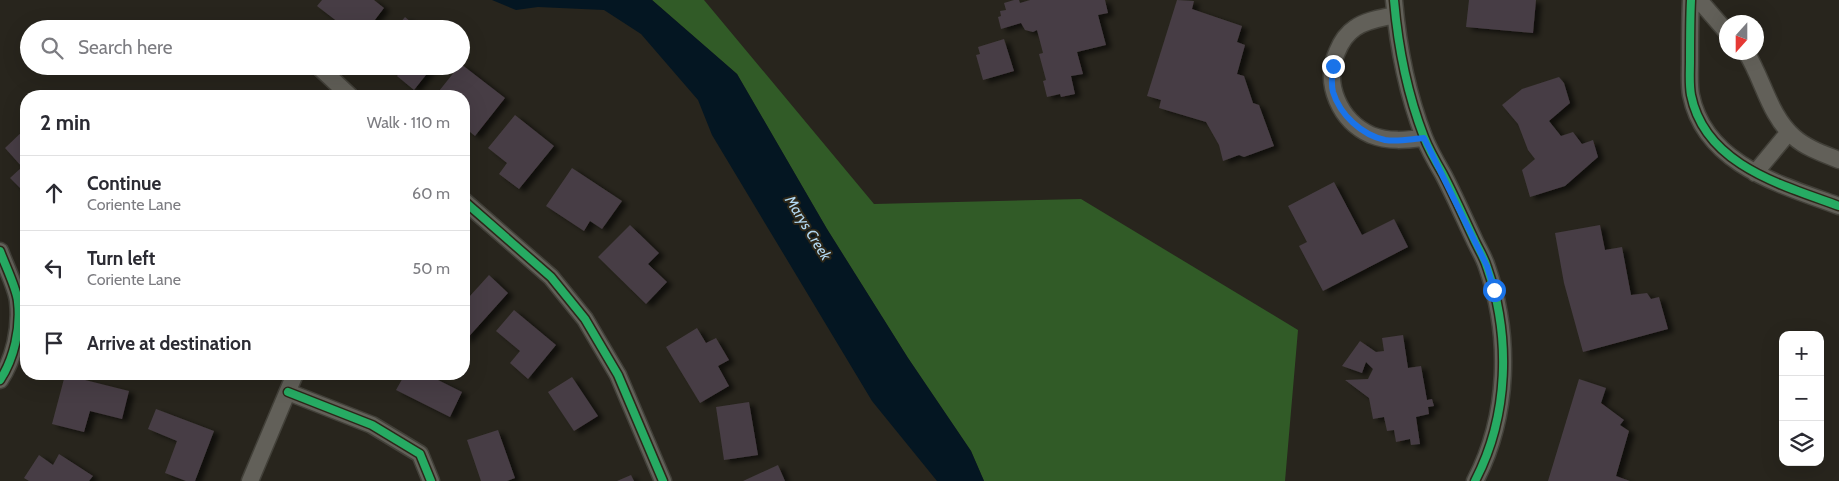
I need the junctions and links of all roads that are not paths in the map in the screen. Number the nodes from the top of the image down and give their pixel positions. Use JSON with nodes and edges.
{"nodes":[{"id":1,"x":1691,"y":0,"type":"edge"},
{"id":2,"x":1699,"y":0,"type":"edge"},
{"id":3,"x":1394,"y":7,"type":"edge"},
{"id":4,"x":1719,"y":23,"type":"edge"},
{"id":5,"x":1750,"y":60,"type":"edge"},
{"id":6,"x":328,"y":75,"type":"edge"},
{"id":7,"x":344,"y":90,"type":"edge"},
{"id":8,"x":1789,"y":132,"type":"junction"},
{"id":9,"x":1424,"y":138,"type":"junction"},
{"id":10,"x":1839,"y":160,"type":"edge"},
{"id":11,"x":1755,"y":173,"type":"junction"},
{"id":12,"x":470,"y":206,"type":"edge"},
{"id":13,"x":1839,"y":206,"type":"edge"},
{"id":14,"x":0,"y":251,"type":"edge"},
{"id":15,"x":2,"y":377,"type":"edge"},
{"id":16,"x":293,"y":380,"type":"edge"},
{"id":17,"x":288,"y":392,"type":"junction"},
{"id":18,"x":250,"y":481,"type":"edge"},
{"id":19,"x":431,"y":481,"type":"edge"},
{"id":20,"x":663,"y":481,"type":"edge"},
{"id":21,"x":1475,"y":481,"type":"edge"}],
"edges":[{"from":1,"to":11,"type":"street"},
{"from":2,"to":4,"type":"street"},
{"from":3,"to":9,"type":"street"},
{"from":3,"to":9,"type":"street"},
{"from":5,"to":8,"type":"street"},
{"from":6,"to":7,"type":"street"},
{"from":8,"to":10,"type":"street"},
{"from":8,"to":11,"type":"street"},
{"from":9,"to":21,"type":"street"},
{"from":11,"to":13,"type":"street"},
{"from":12,"to":20,"type":"street"},
{"from":14,"to":15,"type":"street"},
{"from":16,"to":17,"type":"street"},
{"from":17,"to":18,"type":"street"},
{"from":17,"to":19,"type":"street"}]}
